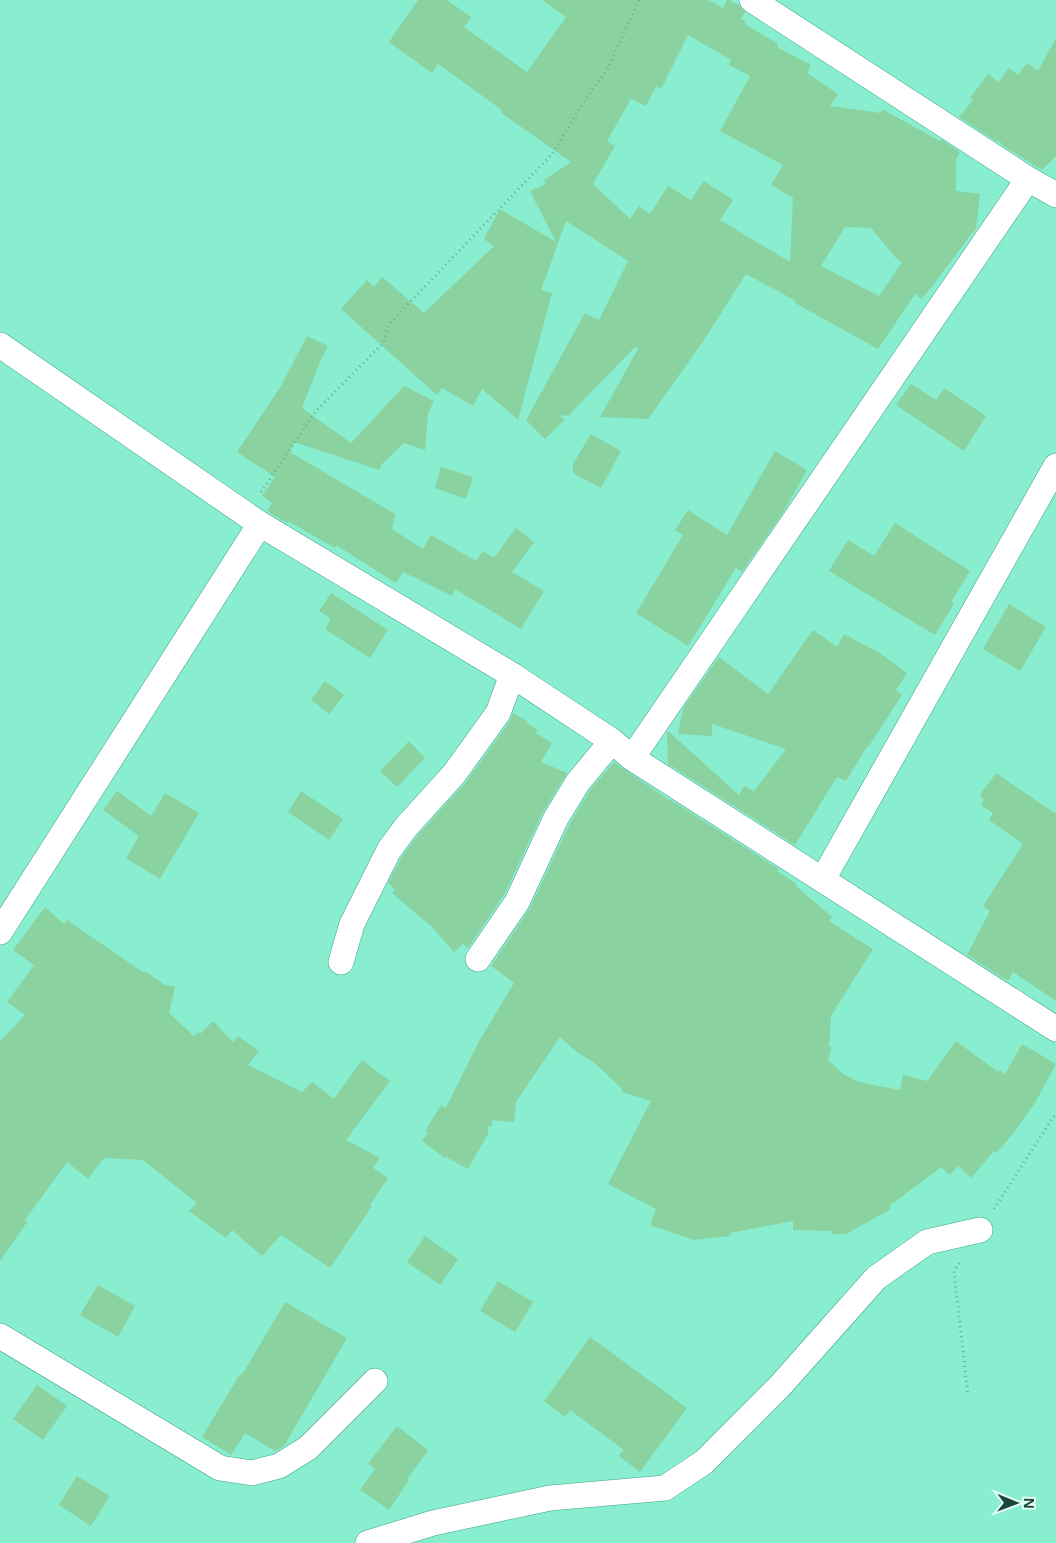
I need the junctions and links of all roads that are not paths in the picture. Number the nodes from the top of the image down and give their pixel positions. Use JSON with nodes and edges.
{"nodes":[{"id":1,"x":752,"y":0,"type":"edge"},
{"id":2,"x":1028,"y":179,"type":"junction"},
{"id":3,"x":1056,"y":195,"type":"edge"},
{"id":4,"x":0,"y":345,"type":"edge"},
{"id":5,"x":1056,"y":466,"type":"edge"},
{"id":6,"x":260,"y":524,"type":"junction"},
{"id":7,"x":512,"y":675,"type":"junction"},
{"id":8,"x":612,"y":741,"type":"junction"},
{"id":9,"x":632,"y":758,"type":"junction"},
{"id":10,"x":823,"y":879,"type":"junction"},
{"id":11,"x":0,"y":932,"type":"edge"},
{"id":12,"x":478,"y":959,"type":"dead end"},
{"id":13,"x":341,"y":962,"type":"dead end"},
{"id":14,"x":1056,"y":1029,"type":"edge"},
{"id":15,"x":980,"y":1230,"type":"dead end"},
{"id":16,"x":0,"y":1336,"type":"edge"},
{"id":17,"x":375,"y":1380,"type":"dead end"},
{"id":18,"x":368,"y":1543,"type":"edge"}],
"edges":[{"from":1,"to":2,"type":"street"},
{"from":2,"to":3,"type":"street"},
{"from":2,"to":9,"type":"street"},
{"from":4,"to":6,"type":"street"},
{"from":5,"to":10,"type":"street"},
{"from":6,"to":7,"type":"street"},
{"from":6,"to":11,"type":"street"},
{"from":7,"to":8,"type":"street"},
{"from":7,"to":13,"type":"street"},
{"from":8,"to":9,"type":"street"},
{"from":8,"to":12,"type":"street"},
{"from":9,"to":10,"type":"street"},
{"from":10,"to":14,"type":"street"},
{"from":15,"to":18,"type":"street"},
{"from":16,"to":17,"type":"street"}]}
